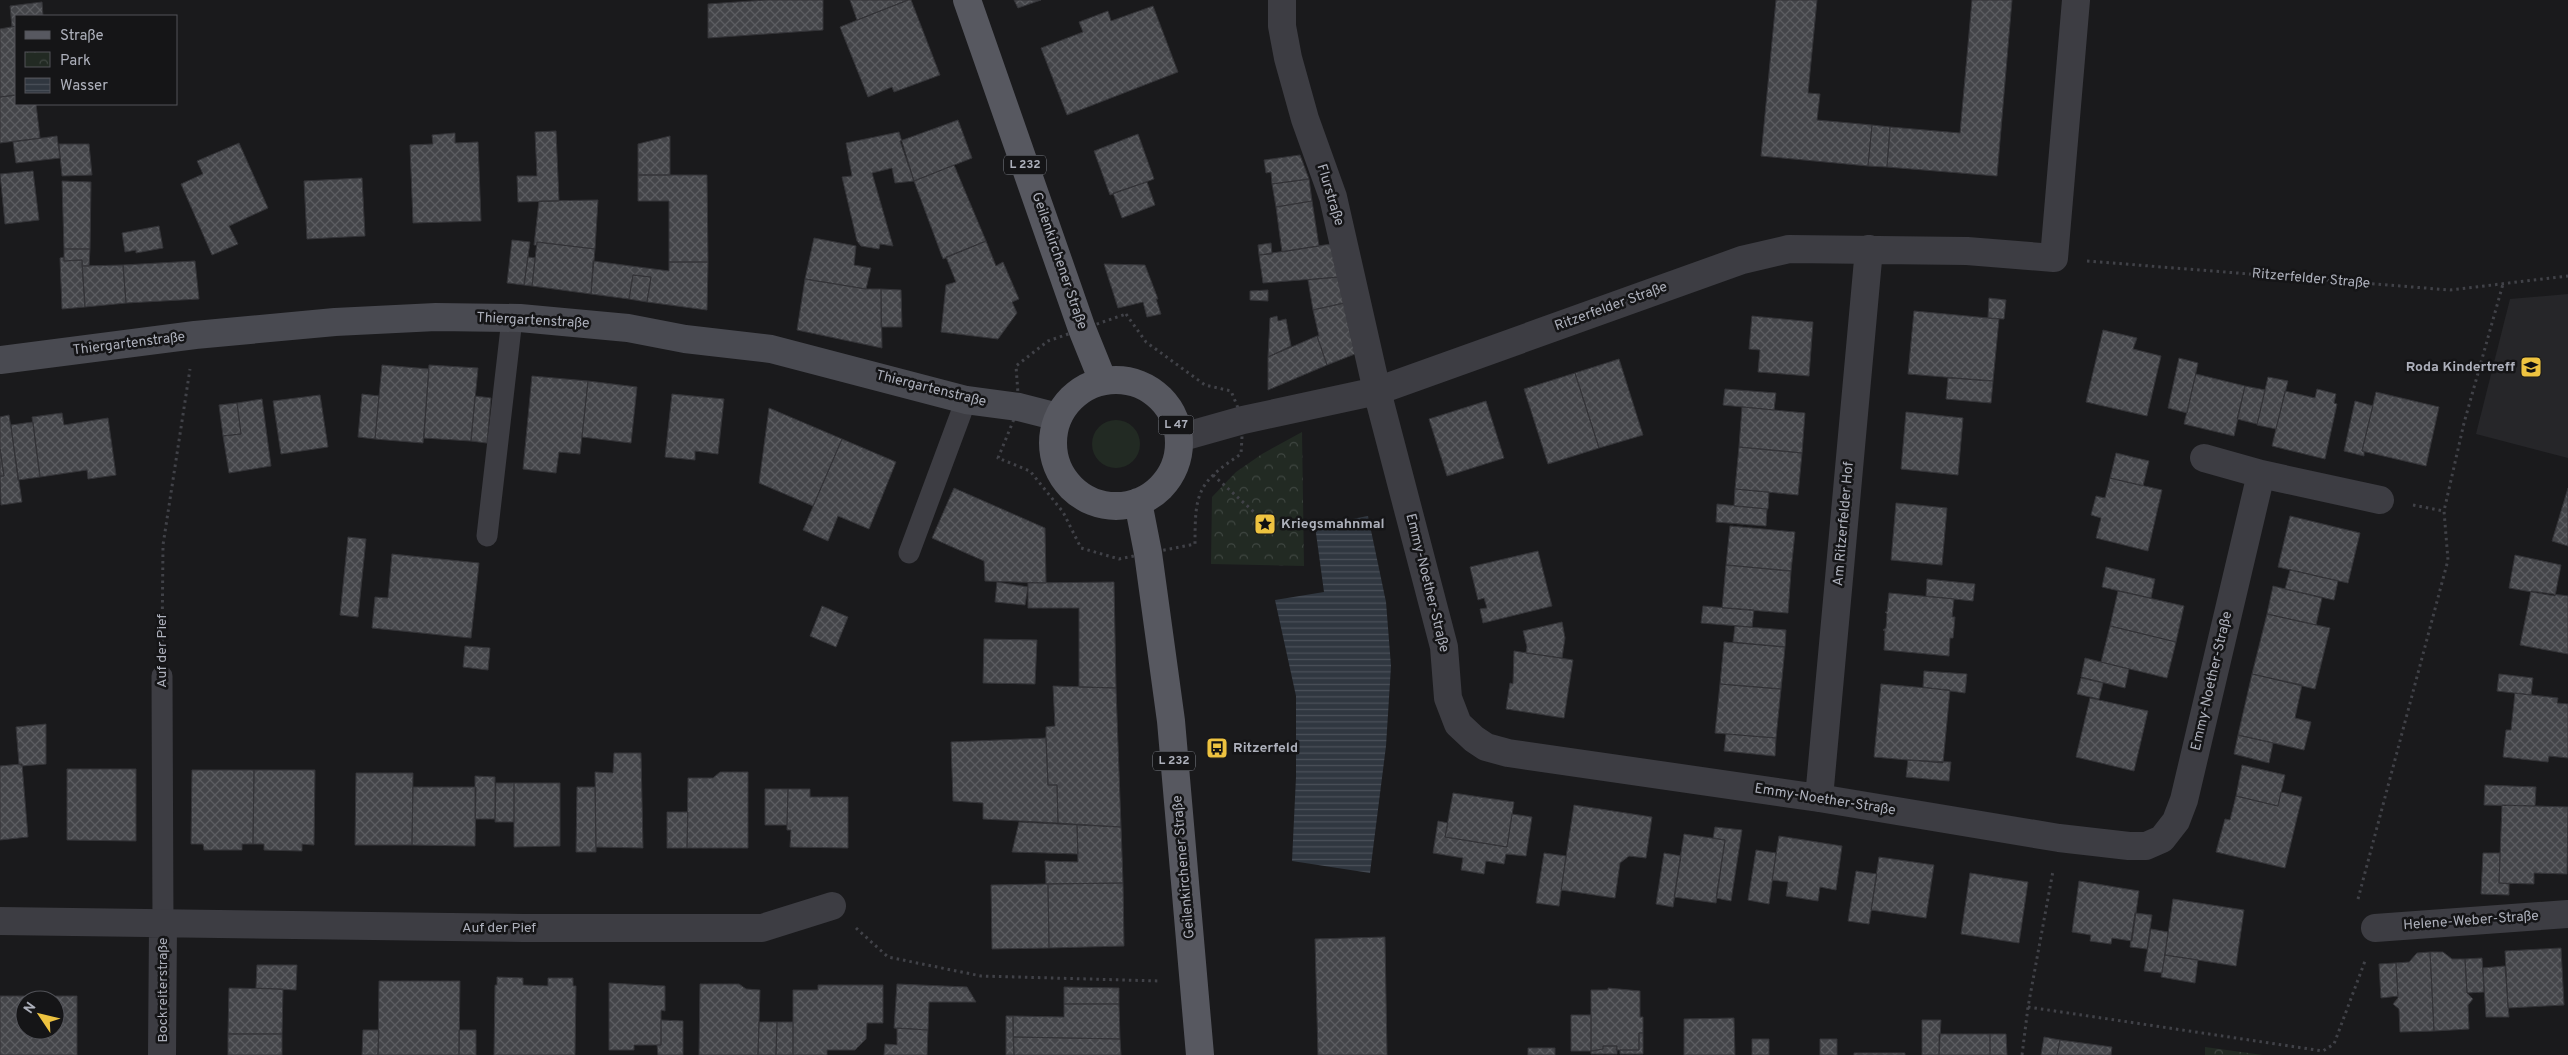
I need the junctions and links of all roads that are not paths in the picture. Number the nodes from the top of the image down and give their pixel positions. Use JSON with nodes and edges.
{"nodes":[{"id":1,"x":967,"y":0,"type":"edge"},
{"id":2,"x":1282,"y":0,"type":"edge"},
{"id":3,"x":2076,"y":0,"type":"edge"},
{"id":4,"x":1869,"y":249,"type":"junction"},
{"id":5,"x":512,"y":318,"type":"junction"},
{"id":6,"x":0,"y":360,"type":"edge"},
{"id":7,"x":1103,"y":380,"type":"junction"},
{"id":8,"x":1378,"y":391,"type":"junction"},
{"id":9,"x":966,"y":400,"type":"junction"},
{"id":10,"x":1058,"y":417,"type":"junction"},
{"id":11,"x":1179,"y":438,"type":"junction"},
{"id":12,"x":2204,"y":458,"type":"dead end"},
{"id":13,"x":2261,"y":474,"type":"junction"},
{"id":14,"x":2380,"y":500,"type":"dead end"},
{"id":15,"x":1138,"y":502,"type":"junction"},
{"id":16,"x":487,"y":536,"type":"dead end"},
{"id":17,"x":909,"y":553,"type":"dead end"},
{"id":18,"x":162,"y":676,"type":"road end"},
{"id":19,"x":1819,"y":798,"type":"junction"},
{"id":20,"x":832,"y":906,"type":"road end"},
{"id":21,"x":2568,"y":914,"type":"edge"},
{"id":22,"x":0,"y":921,"type":"edge"},
{"id":23,"x":163,"y":925,"type":"junction"},
{"id":24,"x":2374,"y":928,"type":"road end"},
{"id":25,"x":162,"y":1055,"type":"edge"},
{"id":26,"x":1200,"y":1055,"type":"edge"}],
"edges":[{"from":1,"to":7,"type":"main road","name":"Geilenkirchener Straße","number":"L 232"},
{"from":2,"to":8,"type":"street","name":"Flurstraße"},
{"from":3,"to":4,"type":"street","name":"Ritzerfelder Straße"},
{"from":4,"to":8,"type":"street","name":"Ritzerfelder Straße"},
{"from":4,"to":19,"type":"street","name":"Am Ritzerfelder Hof"},
{"from":5,"to":6,"type":"main road","name":"Thiergartenstraße"},
{"from":5,"to":9,"type":"main road","name":"Thiergartenstraße"},
{"from":5,"to":16,"type":"lane"},
{"from":7,"to":10,"type":"main road","number":"L 47"},
{"from":7,"to":11,"type":"main road","number":"L 47"},
{"from":8,"to":11,"type":"street","name":"Ritzerfelder Straße"},
{"from":8,"to":19,"type":"street","name":"Emmy-Noether-Straße"},
{"from":9,"to":10,"type":"main road","name":"Thiergartenstraße"},
{"from":9,"to":17,"type":"lane"},
{"from":10,"to":15,"type":"main road","number":"L 47"},
{"from":11,"to":15,"type":"main road","number":"L 47"},
{"from":12,"to":13,"type":"street"},
{"from":13,"to":14,"type":"street"},
{"from":13,"to":19,"type":"street","name":"Emmy-Noether-Straße"},
{"from":15,"to":26,"type":"main road","name":"Geilenkirchener Straße","number":"L 232"},
{"from":18,"to":23,"type":"lane","name":"Auf der Pief"},
{"from":20,"to":23,"type":"street","name":"Auf der Pief"},
{"from":21,"to":24,"type":"street","name":"Helene-Weber-Straße"},
{"from":22,"to":23,"type":"street","name":"Auf der Pief"},
{"from":23,"to":25,"type":"street","name":"Bockreiterstraße"}]}
